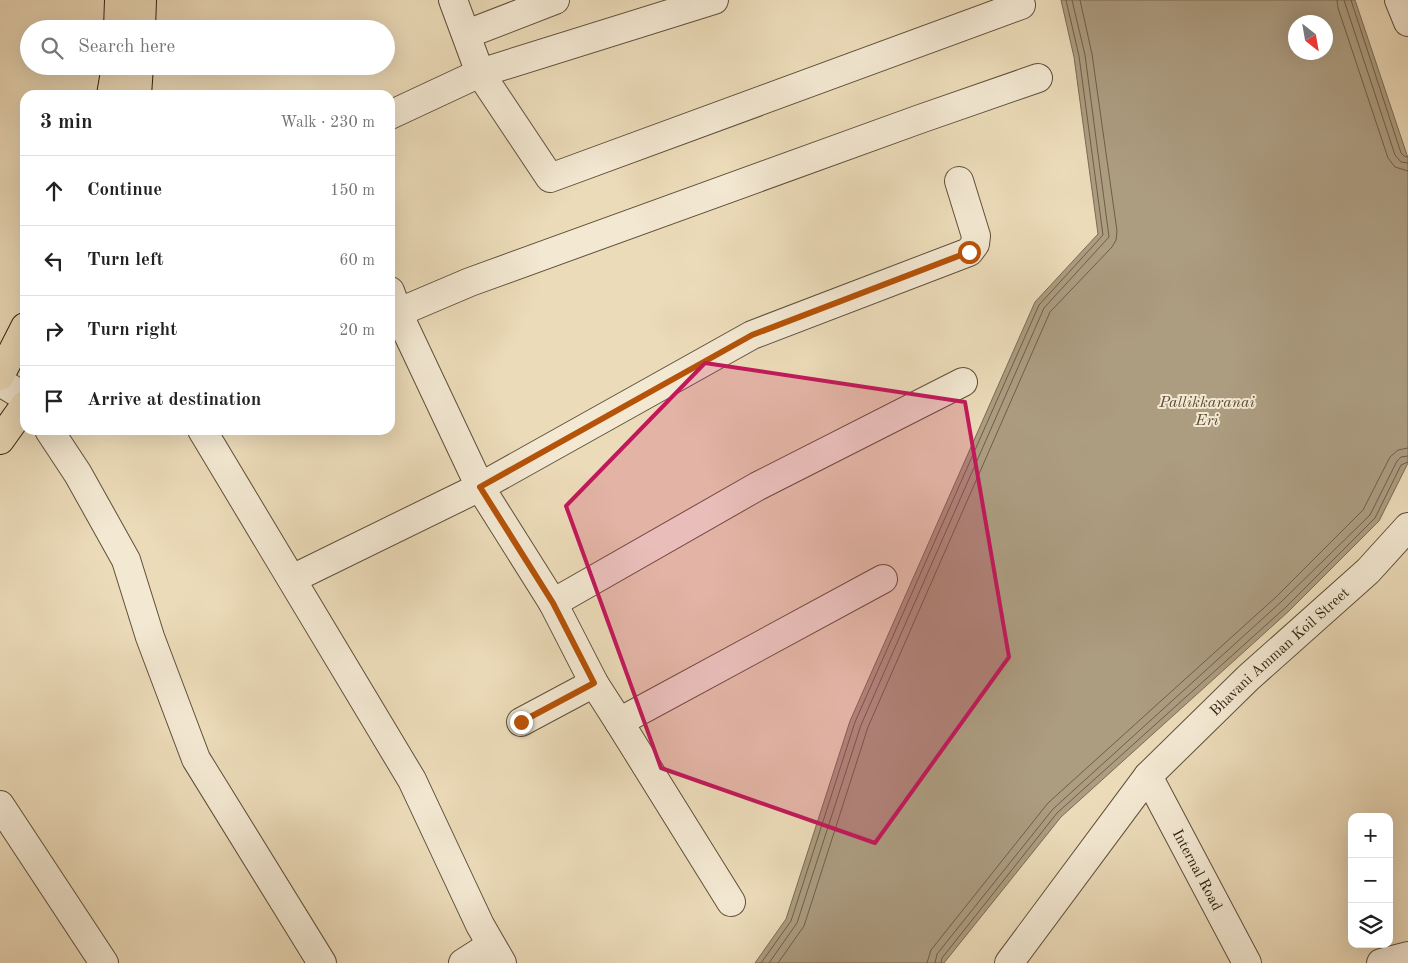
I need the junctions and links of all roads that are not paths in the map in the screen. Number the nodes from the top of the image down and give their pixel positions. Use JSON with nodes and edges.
{"nodes":[{"id":1,"x":119,"y":0,"type":"edge"},
{"id":2,"x":142,"y":0,"type":"edge"},
{"id":3,"x":453,"y":0,"type":"edge"},
{"id":4,"x":555,"y":0,"type":"edge"},
{"id":5,"x":714,"y":0,"type":"edge"},
{"id":6,"x":1399,"y":0,"type":"edge"},
{"id":7,"x":1021,"y":5,"type":"dead end"},
{"id":8,"x":118,"y":20,"type":"edge"},
{"id":9,"x":141,"y":20,"type":"edge"},
{"id":10,"x":1408,"y":22,"type":"edge"},
{"id":11,"x":467,"y":34,"type":"junction"},
{"id":12,"x":480,"y":73,"type":"junction"},
{"id":13,"x":114,"y":75,"type":"edge"},
{"id":14,"x":138,"y":75,"type":"edge"},
{"id":15,"x":1038,"y":78,"type":"dead end"},
{"id":16,"x":112,"y":90,"type":"edge"},
{"id":17,"x":137,"y":90,"type":"edge"},
{"id":18,"x":395,"y":113,"type":"edge"},
{"id":19,"x":959,"y":181,"type":"dead end"},
{"id":20,"x":395,"y":306,"type":"edge"},
{"id":21,"x":395,"y":311,"type":"edge"},
{"id":22,"x":20,"y":337,"type":"edge"},
{"id":23,"x":0,"y":376,"type":"edge"},
{"id":24,"x":0,"y":382,"type":"edge"},
{"id":25,"x":963,"y":382,"type":"dead end"},
{"id":26,"x":20,"y":394,"type":"edge"},
{"id":27,"x":20,"y":412,"type":"edge"},
{"id":28,"x":52,"y":435,"type":"edge"},
{"id":29,"x":205,"y":435,"type":"edge"},
{"id":30,"x":0,"y":440,"type":"edge"},
{"id":31,"x":480,"y":487,"type":"junction"},
{"id":32,"x":1408,"y":527,"type":"edge"},
{"id":33,"x":292,"y":579,"type":"junction"},
{"id":34,"x":883,"y":579,"type":"dead end"},
{"id":35,"x":553,"y":603,"type":"junction"},
{"id":36,"x":594,"y":683,"type":"junction"},
{"id":37,"x":521,"y":722,"type":"dead end"},
{"id":38,"x":620,"y":722,"type":"junction"},
{"id":39,"x":1148,"y":776,"type":"junction"},
{"id":40,"x":0,"y":805,"type":"edge"},
{"id":41,"x":730,"y":902,"type":"dead end"},
{"id":42,"x":497,"y":954,"type":"edge"},
{"id":43,"x":1408,"y":956,"type":"edge"},
{"id":44,"x":104,"y":963,"type":"edge"},
{"id":45,"x":322,"y":963,"type":"edge"},
{"id":46,"x":463,"y":963,"type":"edge"},
{"id":47,"x":1009,"y":963,"type":"edge"},
{"id":48,"x":1246,"y":963,"type":"edge"},
{"id":49,"x":1381,"y":963,"type":"edge"}],
"edges":[{"from":1,"to":8,"type":"main road"},
{"from":2,"to":9,"type":"main road"},
{"from":3,"to":11,"type":"street"},
{"from":4,"to":11,"type":"street"},
{"from":5,"to":12,"type":"street"},
{"from":6,"to":10,"type":"street"},
{"from":7,"to":12,"type":"street"},
{"from":11,"to":12,"type":"street"},
{"from":12,"to":18,"type":"street"},
{"from":13,"to":16,"type":"main road"},
{"from":14,"to":17,"type":"main road"},
{"from":15,"to":20,"type":"street"},
{"from":19,"to":31,"type":"street"},
{"from":21,"to":31,"type":"street"},
{"from":22,"to":23,"type":"main road"},
{"from":24,"to":26,"type":"street"},
{"from":25,"to":35,"type":"street"},
{"from":27,"to":30,"type":"main road"},
{"from":28,"to":45,"type":"street"},
{"from":29,"to":33,"type":"street"},
{"from":31,"to":33,"type":"street"},
{"from":31,"to":35,"type":"street"},
{"from":32,"to":39,"type":"street","name":"Bhavani Amman Koil Street"},
{"from":33,"to":42,"type":"street"},
{"from":34,"to":38,"type":"street"},
{"from":35,"to":36,"type":"street"},
{"from":36,"to":37,"type":"street"},
{"from":36,"to":38,"type":"street"},
{"from":38,"to":41,"type":"street"},
{"from":39,"to":47,"type":"street","name":"Bhavani Amman Koil Street"},
{"from":39,"to":48,"type":"street","name":"Internal Road"},
{"from":40,"to":44,"type":"street"},
{"from":42,"to":46,"type":"street"},
{"from":43,"to":49,"type":"street"}]}
